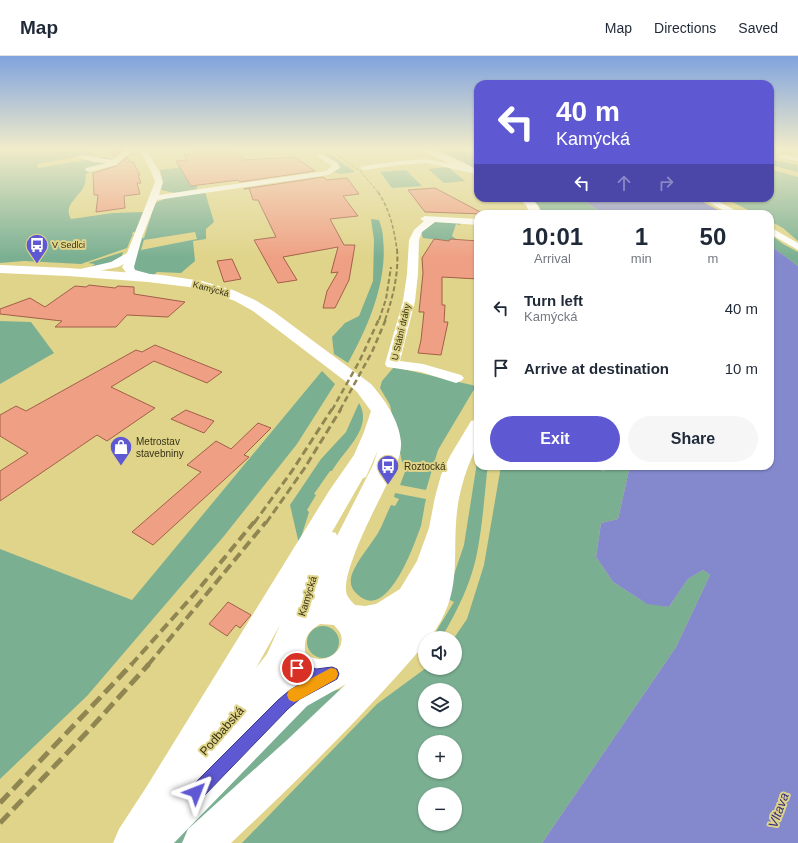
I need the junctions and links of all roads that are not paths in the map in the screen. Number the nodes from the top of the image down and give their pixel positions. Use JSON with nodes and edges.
{"nodes":[{"id":1,"x":158,"y":185,"type":"edge"},
{"id":2,"x":251,"y":185,"type":"edge"},
{"id":3,"x":154,"y":198,"type":"junction"},
{"id":4,"x":713,"y":202,"type":"edge"},
{"id":5,"x":729,"y":210,"type":"edge"},
{"id":6,"x":474,"y":222,"type":"edge"},
{"id":7,"x":774,"y":232,"type":"edge"},
{"id":8,"x":798,"y":247,"type":"edge"},
{"id":9,"x":130,"y":255,"type":"junction"},
{"id":10,"x":128,"y":267,"type":"junction"},
{"id":11,"x":0,"y":269,"type":"edge"},
{"id":12,"x":110,"y":270,"type":"junction"},
{"id":13,"x":158,"y":279,"type":"junction"},
{"id":14,"x":456,"y":378,"type":"dead end"},
{"id":15,"x":376,"y":403,"type":"junction"},
{"id":16,"x":474,"y":433,"type":"edge"},
{"id":17,"x":363,"y":459,"type":"junction"},
{"id":18,"x":442,"y":528,"type":"junction"},
{"id":19,"x":411,"y":598,"type":"junction"},
{"id":20,"x":346,"y":616,"type":"junction"},
{"id":21,"x":294,"y":630,"type":"junction"},
{"id":22,"x":337,"y":671,"type":"junction"},
{"id":23,"x":161,"y":800,"type":"junction"},
{"id":24,"x":133,"y":843,"type":"edge"},
{"id":25,"x":146,"y":843,"type":"edge"},
{"id":26,"x":202,"y":843,"type":"edge"}],
"edges":[{"from":1,"to":3,"type":"street"},
{"from":2,"to":3,"type":"street"},
{"from":3,"to":9,"type":"street"},
{"from":4,"to":5,"type":"street"},
{"from":6,"to":14,"type":"street","name":"U Státní dráhy"},
{"from":7,"to":8,"type":"street"},
{"from":9,"to":10,"type":"street"},
{"from":9,"to":12,"type":"street"},
{"from":10,"to":12,"type":"street"},
{"from":10,"to":13,"type":"street"},
{"from":11,"to":12,"type":"main road","name":"Kamýcká"},
{"from":12,"to":13,"type":"main road","name":"Kamýcká"},
{"from":13,"to":15,"type":"main road","name":"Kamýcká"},
{"from":15,"to":17,"type":"main road","name":"Kamýcká"},
{"from":15,"to":20,"type":"main road","name":"Kamýcká"},
{"from":16,"to":18,"type":"main road"},
{"from":17,"to":21,"type":"main road","name":"Kamýcká"},
{"from":17,"to":23,"type":"main road"},
{"from":18,"to":19,"type":"main road"},
{"from":18,"to":26,"type":"main road"},
{"from":19,"to":20,"type":"main road"},
{"from":19,"to":22,"type":"main road"},
{"from":20,"to":21,"type":"main road","name":"Kamýcká"},
{"from":20,"to":22,"type":"main road","name":"Kamýcká"},
{"from":21,"to":22,"type":"main road","name":"Kamýcká"},
{"from":21,"to":23,"type":"main road","name":"Podbabská"},
{"from":22,"to":25,"type":"main road"},
{"from":23,"to":24,"type":"main road","name":"Podbabská"}]}
